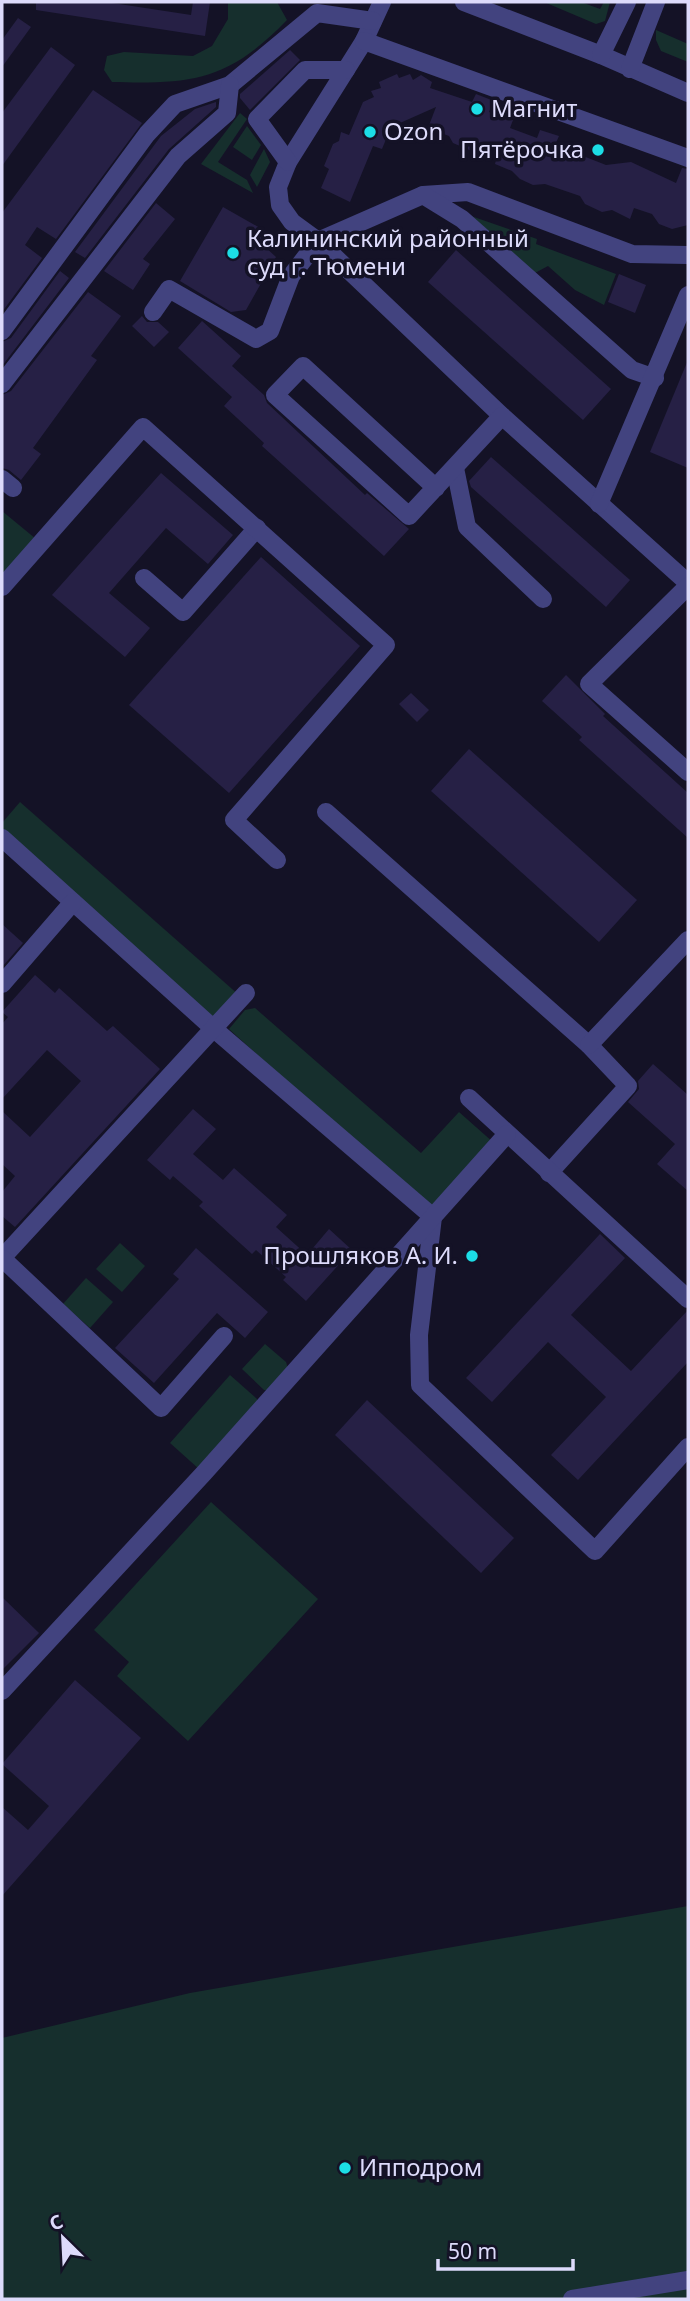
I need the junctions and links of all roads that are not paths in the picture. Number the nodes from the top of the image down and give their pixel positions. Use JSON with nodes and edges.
{"nodes":[{"id":1,"x":382,"y":2,"type":"edge"},
{"id":2,"x":464,"y":2,"type":"edge"},
{"id":3,"x":656,"y":2,"type":"edge"},
{"id":4,"x":626,"y":4,"type":"edge"},
{"id":5,"x":373,"y":21,"type":"junction"},
{"id":6,"x":364,"y":41,"type":"junction"},
{"id":7,"x":601,"y":55,"type":"junction"},
{"id":8,"x":630,"y":69,"type":"junction"},
{"id":9,"x":346,"y":70,"type":"junction"},
{"id":10,"x":230,"y":85,"type":"junction"},
{"id":11,"x":688,"y":93,"type":"edge"},
{"id":12,"x":688,"y":158,"type":"edge"},
{"id":13,"x":288,"y":162,"type":"junction"},
{"id":14,"x":423,"y":195,"type":"junction"},
{"id":15,"x":318,"y":241,"type":"junction"},
{"id":16,"x":688,"y":255,"type":"edge"},
{"id":17,"x":688,"y":295,"type":"edge"},
{"id":18,"x":153,"y":312,"type":"dead end"},
{"id":19,"x":2,"y":331,"type":"edge"},
{"id":20,"x":655,"y":377,"type":"junction"},
{"id":21,"x":2,"y":384,"type":"edge"},
{"id":22,"x":502,"y":416,"type":"junction"},
{"id":23,"x":455,"y":468,"type":"junction"},
{"id":24,"x":436,"y":488,"type":"junction"},
{"id":25,"x":599,"y":504,"type":"junction"},
{"id":26,"x":257,"y":528,"type":"junction"},
{"id":27,"x":144,"y":578,"type":"dead end"},
{"id":28,"x":688,"y":584,"type":"edge"},
{"id":29,"x":2,"y":587,"type":"edge"},
{"id":30,"x":543,"y":599,"type":"dead end"},
{"id":31,"x":688,"y":772,"type":"edge"},
{"id":32,"x":326,"y":811,"type":"dead end"},
{"id":33,"x":2,"y":838,"type":"edge"},
{"id":34,"x":277,"y":860,"type":"dead end"},
{"id":35,"x":73,"y":902,"type":"junction"},
{"id":36,"x":688,"y":940,"type":"edge"},
{"id":37,"x":2,"y":985,"type":"edge"},
{"id":38,"x":246,"y":993,"type":"dead end"},
{"id":39,"x":214,"y":1029,"type":"junction"},
{"id":40,"x":589,"y":1045,"type":"junction"},
{"id":41,"x":469,"y":1098,"type":"dead end"},
{"id":42,"x":507,"y":1134,"type":"junction"},
{"id":43,"x":549,"y":1173,"type":"junction"},
{"id":44,"x":433,"y":1217,"type":"junction"},
{"id":45,"x":2,"y":1259,"type":"edge"},
{"id":46,"x":688,"y":1299,"type":"edge"},
{"id":47,"x":225,"y":1336,"type":"dead end"},
{"id":48,"x":688,"y":1447,"type":"edge"},
{"id":49,"x":2,"y":1691,"type":"edge"},
{"id":50,"x":685,"y":2280,"type":"edge"},
{"id":51,"x":572,"y":2299,"type":"edge"},
{"id":52,"x":685,"y":2299,"type":"edge"}],
"edges":[{"from":1,"to":5,"type":"street"},
{"from":2,"to":7,"type":"street"},
{"from":3,"to":8,"type":"street"},
{"from":4,"to":7,"type":"street"},
{"from":5,"to":6,"type":"street"},
{"from":5,"to":10,"type":"street"},
{"from":6,"to":9,"type":"street"},
{"from":6,"to":12,"type":"street"},
{"from":7,"to":8,"type":"street"},
{"from":8,"to":11,"type":"street"},
{"from":9,"to":13,"type":"street"},
{"from":9,"to":13,"type":"street"},
{"from":10,"to":19,"type":"street"},
{"from":10,"to":21,"type":"street"},
{"from":13,"to":15,"type":"street"},
{"from":14,"to":15,"type":"street"},
{"from":14,"to":16,"type":"street"},
{"from":14,"to":20,"type":"street"},
{"from":15,"to":18,"type":"street"},
{"from":15,"to":22,"type":"street"},
{"from":17,"to":20,"type":"street"},
{"from":20,"to":25,"type":"street"},
{"from":22,"to":23,"type":"street"},
{"from":22,"to":25,"type":"street"},
{"from":23,"to":24,"type":"street"},
{"from":23,"to":30,"type":"street"},
{"from":24,"to":24,"type":"street"},
{"from":25,"to":28,"type":"street"},
{"from":26,"to":27,"type":"street"},
{"from":26,"to":29,"type":"street"},
{"from":26,"to":34,"type":"street"},
{"from":28,"to":31,"type":"street"},
{"from":32,"to":40,"type":"street"},
{"from":33,"to":35,"type":"street"},
{"from":35,"to":37,"type":"street"},
{"from":35,"to":39,"type":"street"},
{"from":36,"to":40,"type":"street"},
{"from":38,"to":39,"type":"street"},
{"from":39,"to":44,"type":"street"},
{"from":39,"to":45,"type":"street"},
{"from":40,"to":43,"type":"street"},
{"from":41,"to":42,"type":"street"},
{"from":42,"to":43,"type":"street"},
{"from":42,"to":44,"type":"street"},
{"from":43,"to":46,"type":"street"},
{"from":44,"to":48,"type":"street"},
{"from":44,"to":49,"type":"street"},
{"from":45,"to":47,"type":"street"},
{"from":50,"to":51,"type":"street"},
{"from":50,"to":52,"type":"street"}]}
